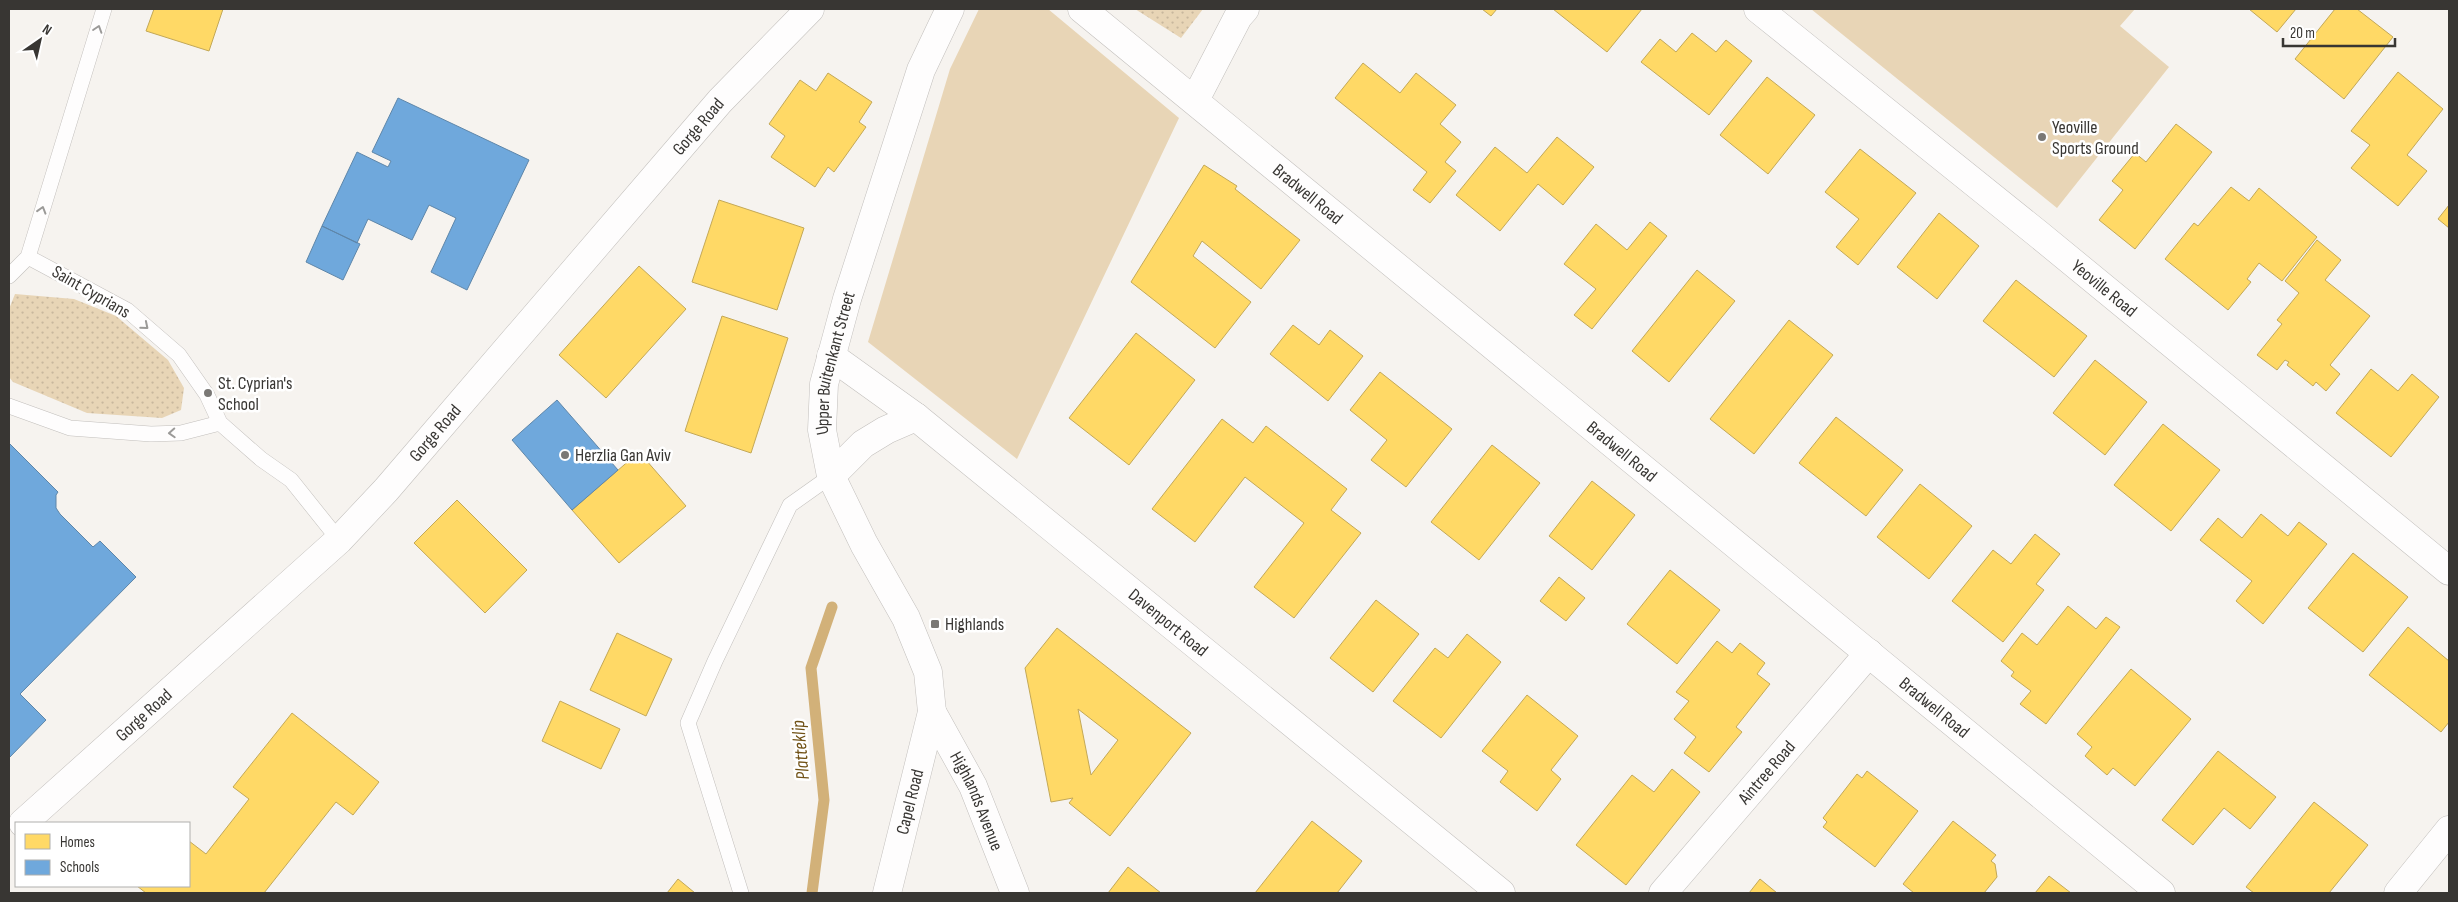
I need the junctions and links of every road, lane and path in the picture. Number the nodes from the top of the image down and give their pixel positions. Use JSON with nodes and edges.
{"nodes":[{"id":1,"x":104,"y":9,"type":"edge"},
{"id":2,"x":810,"y":9,"type":"edge"},
{"id":3,"x":950,"y":9,"type":"edge"},
{"id":4,"x":1082,"y":9,"type":"edge"},
{"id":5,"x":1245,"y":9,"type":"edge"},
{"id":6,"x":1758,"y":9,"type":"edge"},
{"id":7,"x":1195,"y":100,"type":"junction"},
{"id":8,"x":28,"y":257,"type":"junction"},
{"id":9,"x":9,"y":276,"type":"edge"},
{"id":10,"x":831,"y":356,"type":"junction"},
{"id":11,"x":9,"y":406,"type":"edge"},
{"id":12,"x":916,"y":417,"type":"junction"},
{"id":13,"x":220,"y":423,"type":"junction"},
{"id":14,"x":832,"y":476,"type":"junction"},
{"id":15,"x":339,"y":540,"type":"junction"},
{"id":16,"x":2449,"y":571,"type":"edge"},
{"id":17,"x":1869,"y":653,"type":"junction"},
{"id":18,"x":932,"y":712,"type":"junction"},
{"id":19,"x":24,"y":822,"type":"edge"},
{"id":20,"x":2449,"y":830,"type":"edge"},
{"id":21,"x":742,"y":893,"type":"edge"},
{"id":22,"x":887,"y":893,"type":"edge"},
{"id":23,"x":1016,"y":893,"type":"edge"},
{"id":24,"x":1501,"y":893,"type":"edge"},
{"id":25,"x":1663,"y":893,"type":"edge"},
{"id":26,"x":2161,"y":893,"type":"edge"},
{"id":27,"x":2398,"y":893,"type":"edge"}],
"edges":[{"from":8,"to":1,"type":"lane","one_way":true},
{"from":2,"to":15,"type":"street","name":"Gorge Road"},
{"from":3,"to":10,"type":"street","name":"Upper Buitenkant Street"},
{"from":4,"to":7,"type":"street","name":"Bradwell Road"},
{"from":5,"to":7,"type":"street"},
{"from":6,"to":16,"type":"street","name":"Yeoville Road"},
{"from":7,"to":17,"type":"street","name":"Bradwell Road"},
{"from":8,"to":9,"type":"lane"},
{"from":8,"to":13,"type":"lane","name":"Saint Cyprians","one_way":true},
{"from":10,"to":12,"type":"street","name":"Davenport Road"},
{"from":10,"to":14,"type":"street","name":"Upper Buitenkant Street"},
{"from":13,"to":11,"type":"lane","one_way":true},
{"from":12,"to":14,"type":"street"},
{"from":12,"to":24,"type":"street","name":"Davenport Road"},
{"from":13,"to":15,"type":"lane","name":"Saint Cyprians"},
{"from":14,"to":18,"type":"street","name":"Upper Buitenkant Street"},
{"from":14,"to":21,"type":"lane"},
{"from":15,"to":19,"type":"street","name":"Gorge Road"},
{"from":17,"to":25,"type":"street","name":"Aintree Road"},
{"from":17,"to":26,"type":"street","name":"Bradwell Road"},
{"from":18,"to":22,"type":"street","name":"Capel Road"},
{"from":18,"to":23,"type":"street","name":"Highlands Avenue"},
{"from":20,"to":27,"type":"street"}]}
